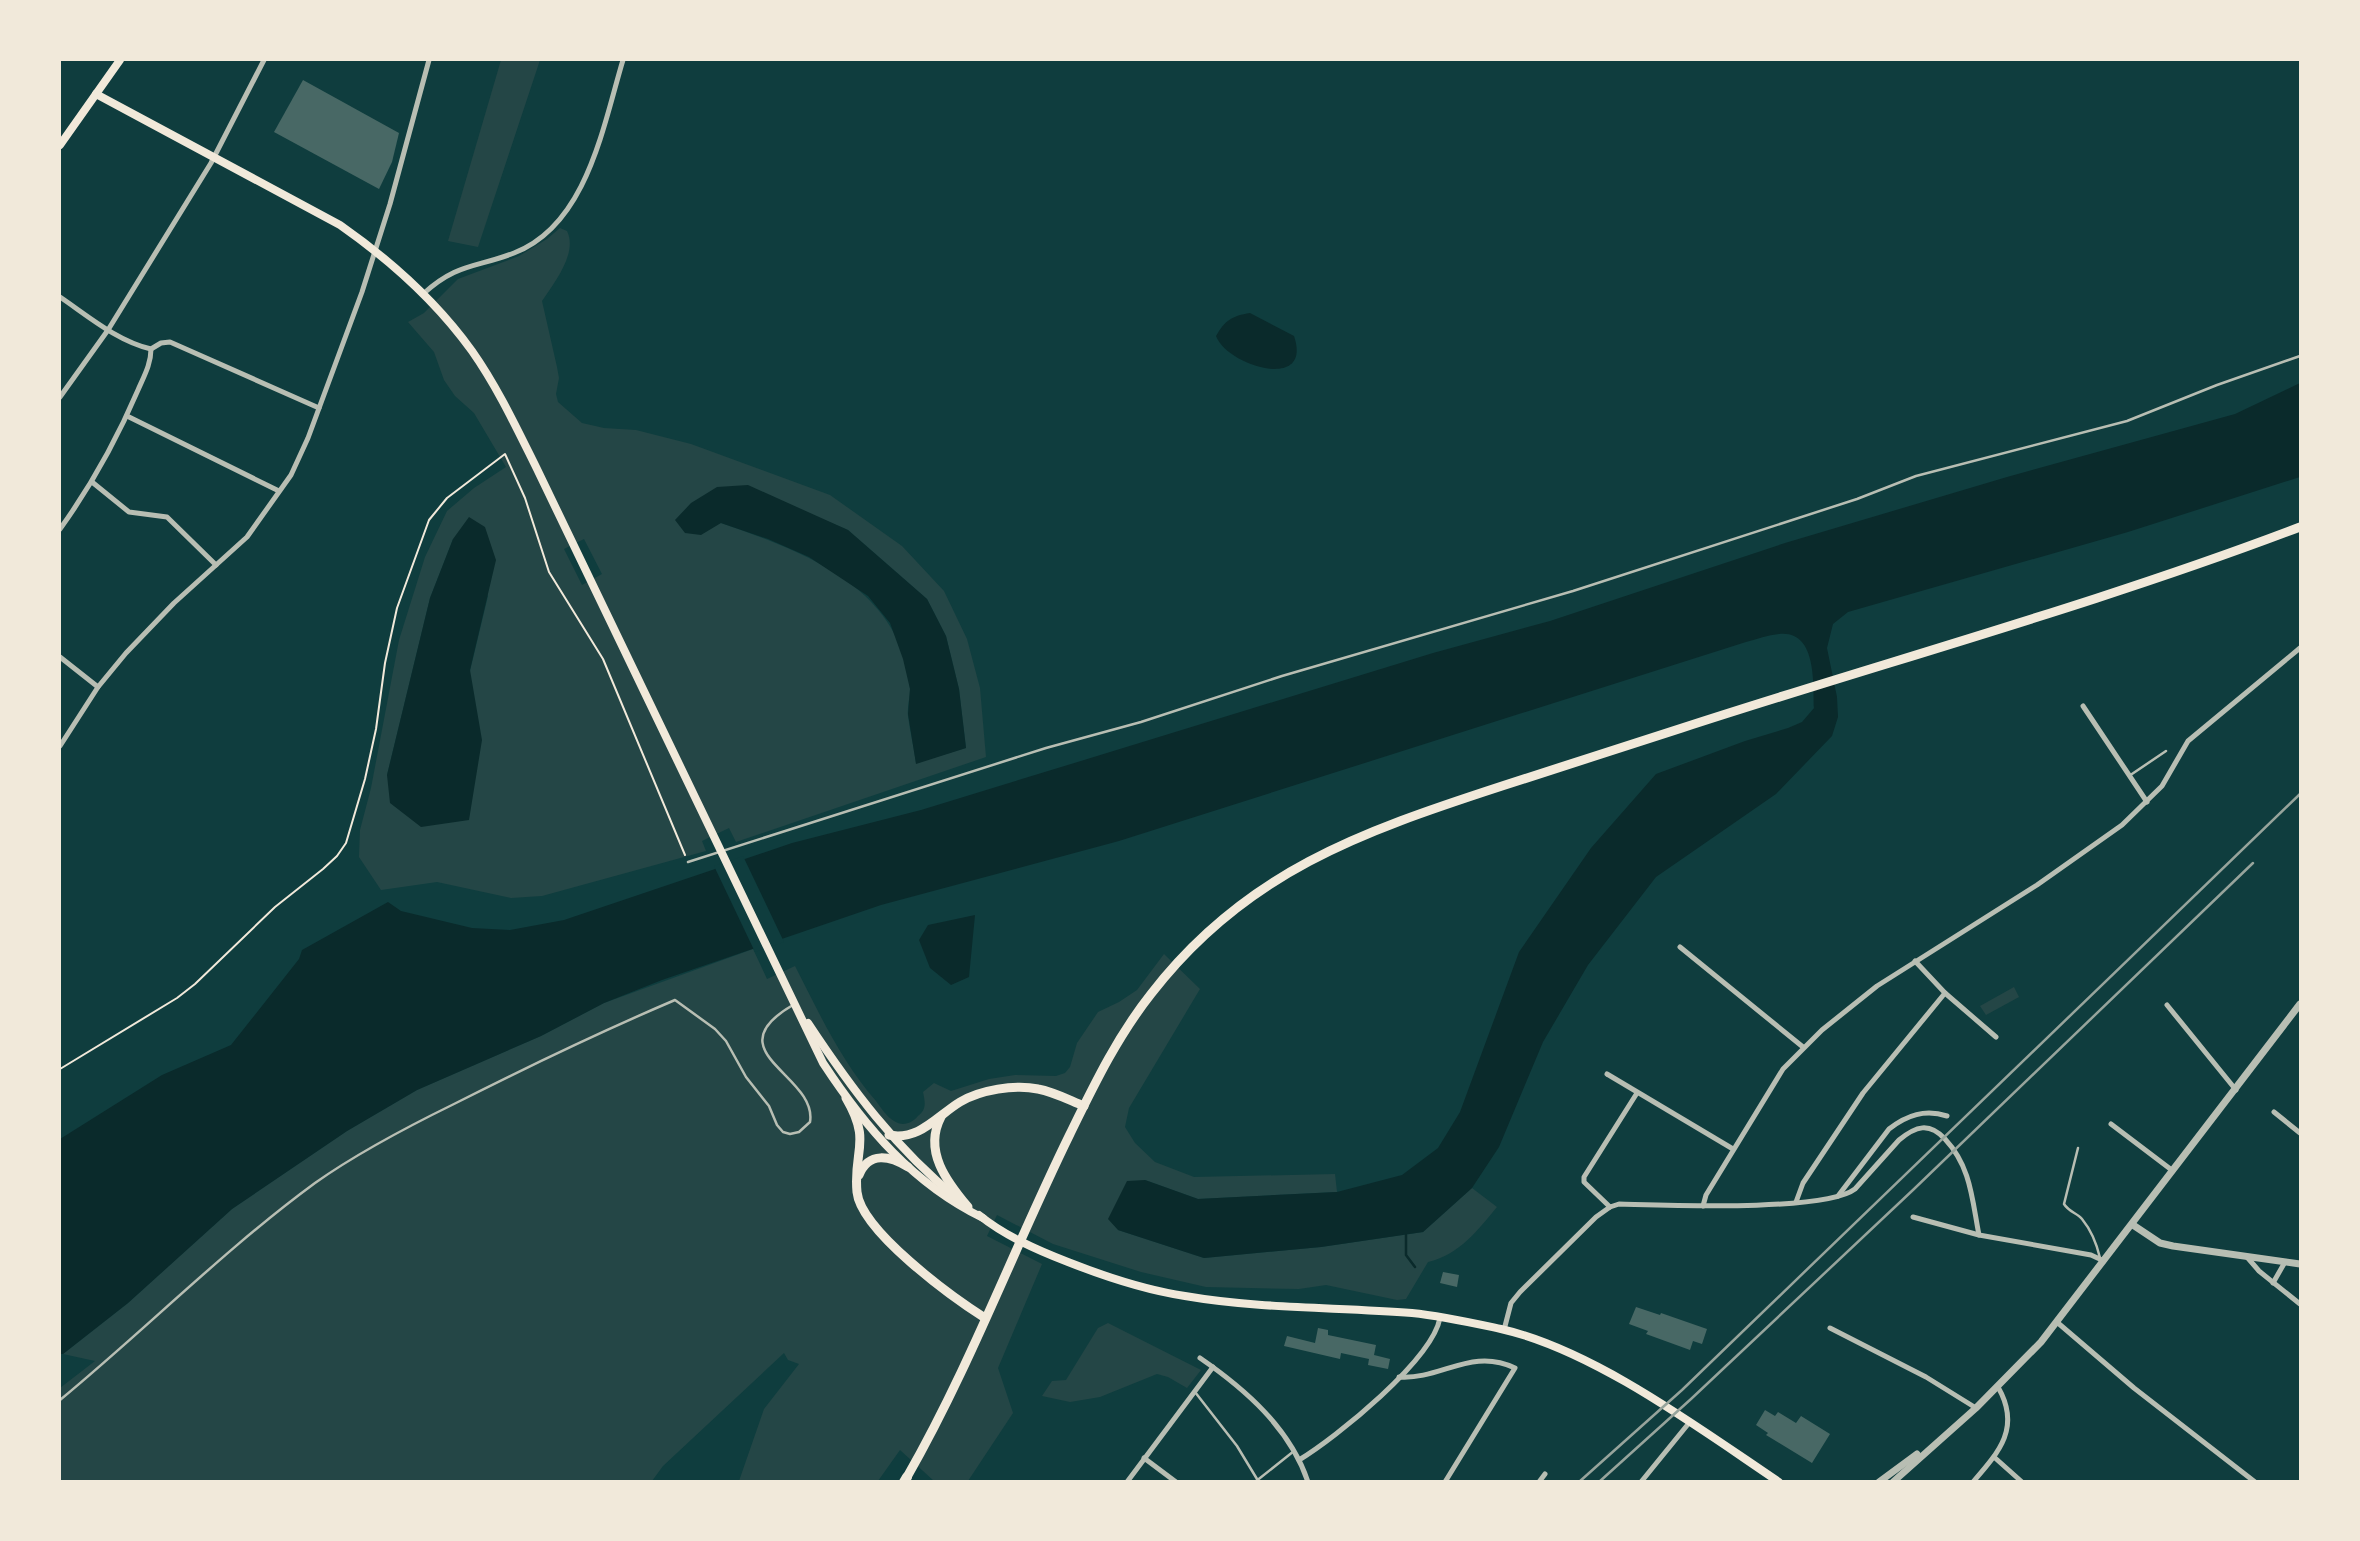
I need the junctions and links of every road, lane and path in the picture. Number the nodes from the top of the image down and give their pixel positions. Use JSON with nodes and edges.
{"nodes":[{"id":1,"x":120,"y":60,"type":"edge"},
{"id":2,"x":264,"y":60,"type":"edge"},
{"id":3,"x":429,"y":60,"type":"edge"},
{"id":4,"x":624,"y":60,"type":"edge"},
{"id":5,"x":96,"y":94,"type":"junction"},
{"id":6,"x":60,"y":145,"type":"edge"},
{"id":7,"x":214,"y":158,"type":"junction"},
{"id":8,"x":375,"y":251,"type":"junction"},
{"id":9,"x":423,"y":294,"type":"junction"},
{"id":10,"x":60,"y":297,"type":"edge"},
{"id":11,"x":108,"y":330,"type":"junction"},
{"id":12,"x":152,"y":349,"type":"junction"},
{"id":13,"x":2301,"y":356,"type":"edge"},
{"id":14,"x":60,"y":397,"type":"edge"},
{"id":15,"x":319,"y":408,"type":"junction"},
{"id":16,"x":127,"y":416,"type":"junction"},
{"id":17,"x":92,"y":482,"type":"junction"},
{"id":18,"x":279,"y":491,"type":"junction"},
{"id":19,"x":2301,"y":527,"type":"edge"},
{"id":20,"x":60,"y":529,"type":"edge"},
{"id":21,"x":216,"y":565,"type":"junction"},
{"id":22,"x":2301,"y":648,"type":"edge"},
{"id":23,"x":60,"y":657,"type":"edge"},
{"id":24,"x":98,"y":687,"type":"junction"},
{"id":25,"x":2083,"y":706,"type":"dead end"},
{"id":26,"x":60,"y":746,"type":"edge"},
{"id":27,"x":2166,"y":751,"type":"dead end"},
{"id":28,"x":2129,"y":776,"type":"junction"},
{"id":29,"x":2147,"y":802,"type":"junction"},
{"id":30,"x":688,"y":862,"type":"joint"},
{"id":31,"x":1681,"y":947,"type":"dead end"},
{"id":32,"x":1915,"y":961,"type":"junction"},
{"id":33,"x":1945,"y":993,"type":"junction"},
{"id":34,"x":2301,"y":1004,"type":"edge"},
{"id":35,"x":2167,"y":1005,"type":"dead end"},
{"id":36,"x":797,"y":1006,"type":"junction"},
{"id":37,"x":1996,"y":1037,"type":"dead end"},
{"id":38,"x":1803,"y":1047,"type":"junction"},
{"id":39,"x":60,"y":1069,"type":"edge"},
{"id":40,"x":1606,"y":1074,"type":"dead end"},
{"id":41,"x":2236,"y":1090,"type":"junction"},
{"id":42,"x":1637,"y":1093,"type":"junction"},
{"id":43,"x":846,"y":1098,"type":"junction"},
{"id":44,"x":1084,"y":1106,"type":"junction"},
{"id":45,"x":2273,"y":1112,"type":"dead end"},
{"id":46,"x":942,"y":1116,"type":"junction"},
{"id":47,"x":1947,"y":1116,"type":"dead end"},
{"id":48,"x":2111,"y":1124,"type":"dead end"},
{"id":49,"x":2301,"y":1133,"type":"edge"},
{"id":50,"x":889,"y":1135,"type":"junction"},
{"id":51,"x":2078,"y":1148,"type":"dead end"},
{"id":52,"x":1734,"y":1149,"type":"junction"},
{"id":53,"x":908,"y":1167,"type":"junction"},
{"id":54,"x":2173,"y":1171,"type":"junction"},
{"id":55,"x":857,"y":1180,"type":"junction"},
{"id":56,"x":1837,"y":1197,"type":"junction"},
{"id":57,"x":1796,"y":1202,"type":"junction"},
{"id":58,"x":1703,"y":1206,"type":"junction"},
{"id":59,"x":968,"y":1207,"type":"junction"},
{"id":60,"x":1610,"y":1207,"type":"junction"},
{"id":61,"x":1913,"y":1217,"type":"dead end"},
{"id":62,"x":983,"y":1218,"type":"junction"},
{"id":63,"x":2133,"y":1225,"type":"junction"},
{"id":64,"x":1979,"y":1235,"type":"junction"},
{"id":65,"x":2247,"y":1257,"type":"junction"},
{"id":66,"x":2102,"y":1260,"type":"junction"},
{"id":67,"x":2286,"y":1262,"type":"junction"},
{"id":68,"x":2301,"y":1264,"type":"edge"},
{"id":69,"x":2273,"y":1283,"type":"junction"},
{"id":70,"x":2301,"y":1304,"type":"edge"},
{"id":71,"x":985,"y":1318,"type":"junction"},
{"id":72,"x":1440,"y":1318,"type":"junction"},
{"id":73,"x":2058,"y":1322,"type":"junction"},
{"id":74,"x":1829,"y":1328,"type":"dead end"},
{"id":75,"x":1504,"y":1330,"type":"junction"},
{"id":76,"x":1200,"y":1358,"type":"dead end"},
{"id":77,"x":1213,"y":1367,"type":"junction"},
{"id":78,"x":1399,"y":1377,"type":"junction"},
{"id":79,"x":1998,"y":1387,"type":"junction"},
{"id":80,"x":1195,"y":1392,"type":"junction"},
{"id":81,"x":60,"y":1400,"type":"edge"},
{"id":82,"x":1976,"y":1408,"type":"junction"},
{"id":83,"x":1689,"y":1423,"type":"junction"},
{"id":84,"x":1938,"y":1440,"type":"junction"},
{"id":85,"x":1294,"y":1451,"type":"junction"},
{"id":86,"x":1994,"y":1457,"type":"junction"},
{"id":87,"x":1144,"y":1458,"type":"junction"},
{"id":88,"x":1299,"y":1460,"type":"junction"},
{"id":89,"x":1545,"y":1474,"type":"dead end"},
{"id":90,"x":905,"y":1479,"type":"edge"},
{"id":91,"x":1256,"y":1480,"type":"edge"},
{"id":92,"x":1895,"y":1481,"type":"edge"},
{"id":93,"x":1127,"y":1482,"type":"edge"},
{"id":94,"x":1176,"y":1482,"type":"edge"},
{"id":95,"x":1308,"y":1482,"type":"edge"},
{"id":96,"x":1445,"y":1482,"type":"edge"},
{"id":97,"x":1539,"y":1482,"type":"edge"},
{"id":98,"x":1641,"y":1482,"type":"edge"},
{"id":99,"x":1779,"y":1482,"type":"edge"},
{"id":100,"x":1879,"y":1482,"type":"edge"},
{"id":101,"x":1973,"y":1482,"type":"edge"},
{"id":102,"x":2022,"y":1482,"type":"edge"},
{"id":103,"x":2255,"y":1482,"type":"edge"}],
"edges":[{"from":1,"to":5,"type":"main road"},
{"from":2,"to":7,"type":"street"},
{"from":3,"to":8,"type":"street"},
{"from":4,"to":9,"type":"street"},
{"from":5,"to":6,"type":"main road"},
{"from":5,"to":7,"type":"main road"},
{"from":7,"to":8,"type":"main road"},
{"from":7,"to":11,"type":"street"},
{"from":8,"to":9,"type":"main road"},
{"from":8,"to":15,"type":"street"},
{"from":9,"to":36,"type":"main road"},
{"from":10,"to":11,"type":"street"},
{"from":11,"to":12,"type":"street"},
{"from":11,"to":14,"type":"street"},
{"from":12,"to":15,"type":"street"},
{"from":12,"to":16,"type":"street"},
{"from":13,"to":30,"type":"lane"},
{"from":15,"to":18,"type":"street"},
{"from":16,"to":17,"type":"street"},
{"from":16,"to":18,"type":"street"},
{"from":17,"to":20,"type":"street"},
{"from":17,"to":21,"type":"street"},
{"from":18,"to":21,"type":"street"},
{"from":19,"to":44,"type":"main road"},
{"from":21,"to":24,"type":"street"},
{"from":22,"to":29,"type":"street"},
{"from":23,"to":24,"type":"street"},
{"from":24,"to":26,"type":"street"},
{"from":25,"to":28,"type":"street"},
{"from":27,"to":28,"type":"lane"},
{"from":28,"to":29,"type":"street"},
{"from":29,"to":32,"type":"street"},
{"from":30,"to":39,"type":"path"},
{"from":31,"to":38,"type":"street"},
{"from":32,"to":33,"type":"street"},
{"from":32,"to":38,"type":"street"},
{"from":33,"to":37,"type":"street"},
{"from":33,"to":57,"type":"street"},
{"from":34,"to":41,"type":"street"},
{"from":35,"to":41,"type":"street"},
{"from":36,"to":43,"type":"main road"},
{"from":36,"to":50,"type":"main road"},
{"from":36,"to":81,"type":"lane"},
{"from":38,"to":52,"type":"street"},
{"from":40,"to":42,"type":"street"},
{"from":41,"to":54,"type":"street"},
{"from":42,"to":52,"type":"street"},
{"from":42,"to":60,"type":"street"},
{"from":43,"to":53,"type":"main road"},
{"from":43,"to":55,"type":"main road"},
{"from":44,"to":46,"type":"main road"},
{"from":44,"to":71,"type":"main road"},
{"from":45,"to":49,"type":"street"},
{"from":46,"to":50,"type":"main road"},
{"from":46,"to":59,"type":"main road"},
{"from":47,"to":56,"type":"street"},
{"from":48,"to":54,"type":"street"},
{"from":50,"to":59,"type":"main road"},
{"from":51,"to":66,"type":"lane"},
{"from":52,"to":58,"type":"street"},
{"from":53,"to":55,"type":"main road"},
{"from":53,"to":62,"type":"main road"},
{"from":54,"to":63,"type":"street"},
{"from":55,"to":71,"type":"main road"},
{"from":56,"to":57,"type":"street"},
{"from":56,"to":64,"type":"street"},
{"from":57,"to":58,"type":"street"},
{"from":58,"to":60,"type":"street"},
{"from":59,"to":62,"type":"main road"},
{"from":60,"to":75,"type":"street"},
{"from":61,"to":64,"type":"street"},
{"from":62,"to":72,"type":"main road"},
{"from":63,"to":65,"type":"street"},
{"from":63,"to":66,"type":"street"},
{"from":64,"to":66,"type":"street"},
{"from":65,"to":67,"type":"street"},
{"from":65,"to":69,"type":"street"},
{"from":66,"to":73,"type":"street"},
{"from":67,"to":68,"type":"street"},
{"from":67,"to":69,"type":"street"},
{"from":69,"to":70,"type":"street"},
{"from":71,"to":90,"type":"main road"},
{"from":72,"to":75,"type":"main road"},
{"from":72,"to":78,"type":"street"},
{"from":73,"to":79,"type":"street"},
{"from":73,"to":103,"type":"street"},
{"from":74,"to":82,"type":"street"},
{"from":75,"to":83,"type":"main road"},
{"from":76,"to":77,"type":"street"},
{"from":77,"to":80,"type":"street"},
{"from":77,"to":85,"type":"street"},
{"from":78,"to":88,"type":"street"},
{"from":78,"to":96,"type":"street"},
{"from":79,"to":82,"type":"street"},
{"from":79,"to":86,"type":"street"},
{"from":80,"to":87,"type":"street"},
{"from":80,"to":91,"type":"lane"},
{"from":82,"to":84,"type":"street"},
{"from":83,"to":98,"type":"street"},
{"from":83,"to":99,"type":"main road"},
{"from":84,"to":92,"type":"street"},
{"from":84,"to":100,"type":"street"},
{"from":85,"to":88,"type":"street"},
{"from":85,"to":91,"type":"lane"},
{"from":86,"to":101,"type":"street"},
{"from":86,"to":102,"type":"street"},
{"from":87,"to":93,"type":"street"},
{"from":87,"to":94,"type":"street"},
{"from":88,"to":95,"type":"street"},
{"from":89,"to":97,"type":"street"}]}
